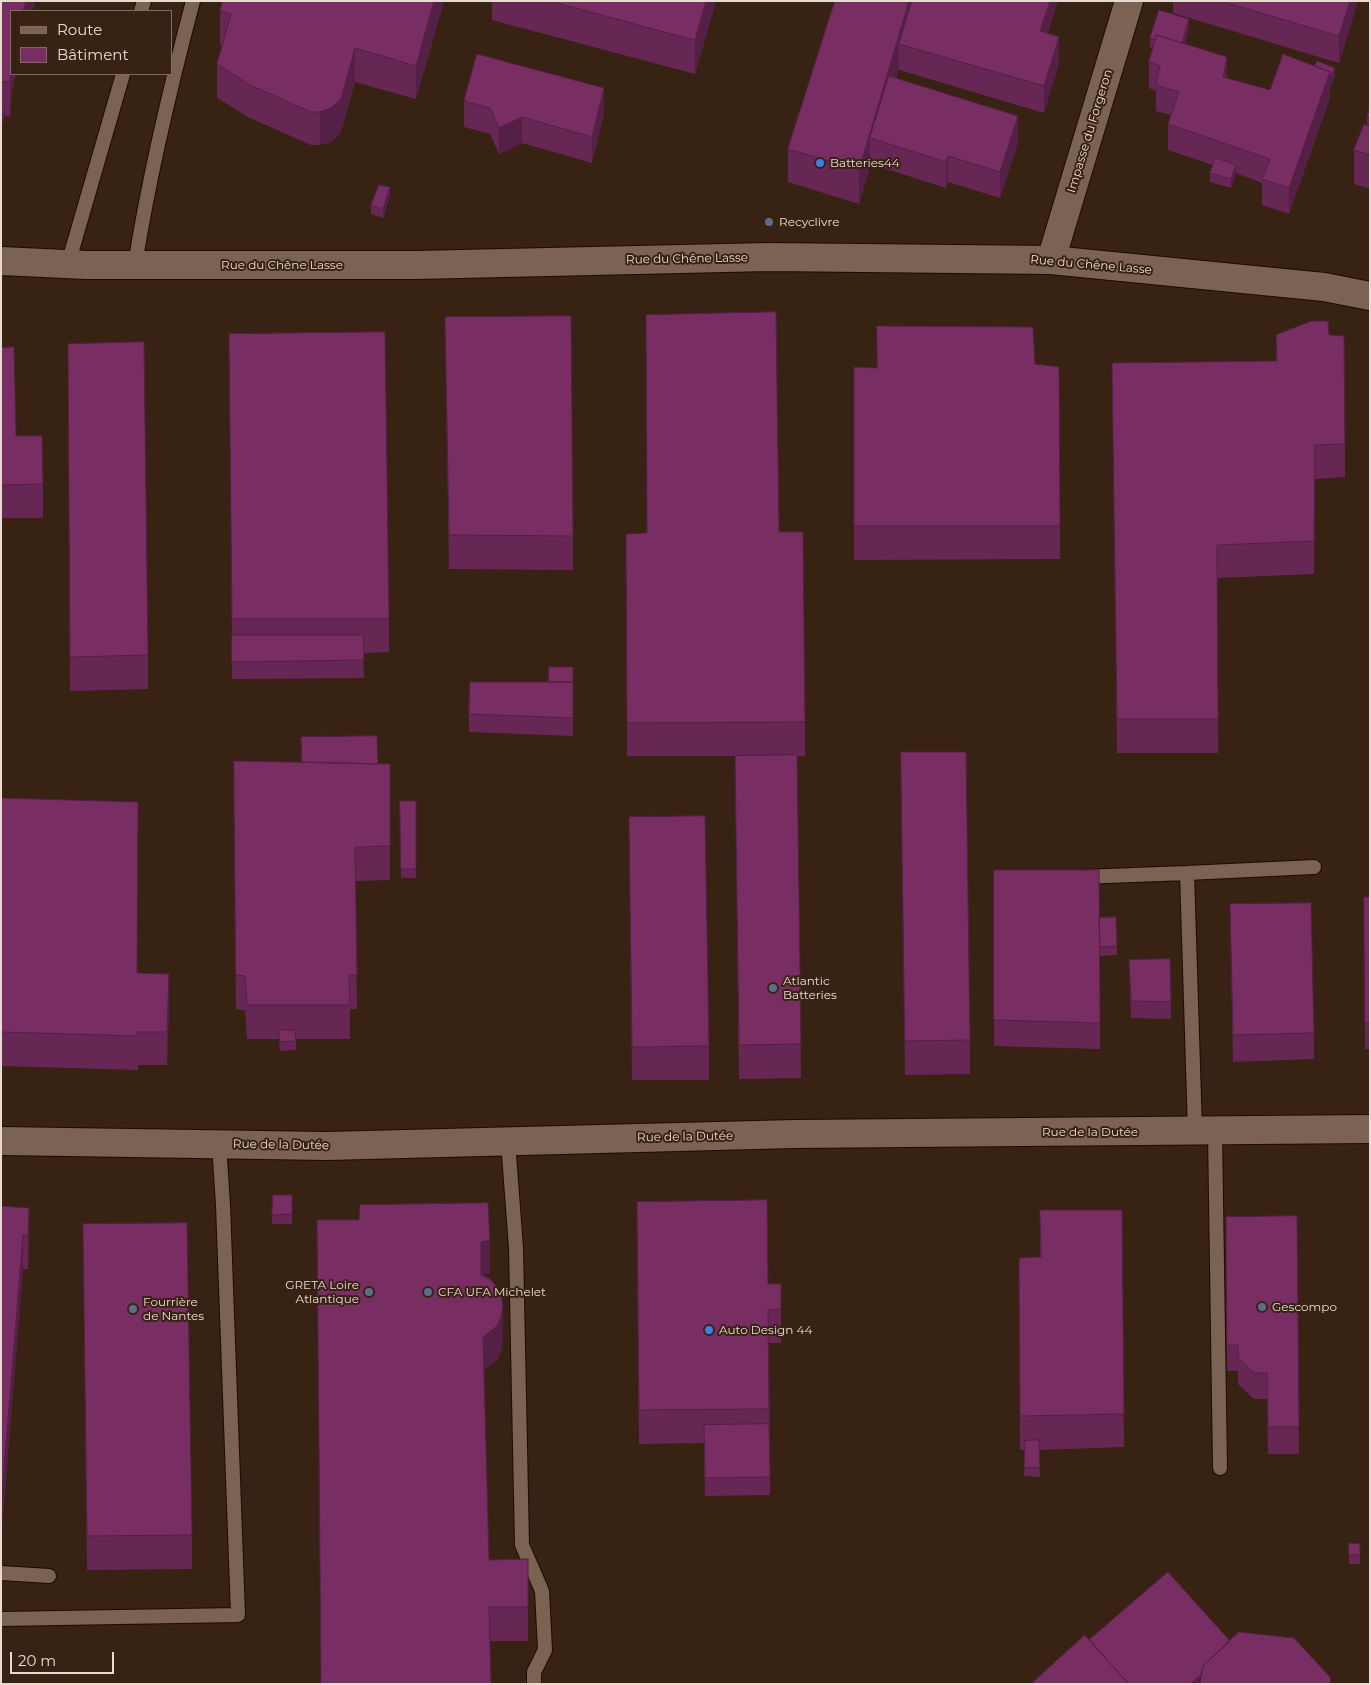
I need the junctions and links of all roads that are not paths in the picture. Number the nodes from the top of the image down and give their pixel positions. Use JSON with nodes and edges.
{"nodes":[{"id":1,"x":193,"y":1,"type":"edge"},
{"id":2,"x":1129,"y":1,"type":"edge"},
{"id":3,"x":123,"y":75,"type":"edge"},
{"id":4,"x":1051,"y":260,"type":"junction"},
{"id":5,"x":1,"y":261,"type":"edge"},
{"id":6,"x":68,"y":264,"type":"junction"},
{"id":7,"x":135,"y":265,"type":"junction"},
{"id":8,"x":1370,"y":296,"type":"edge"},
{"id":9,"x":1314,"y":867,"type":"dead end"},
{"id":10,"x":1186,"y":873,"type":"junction"},
{"id":11,"x":1069,"y":878,"type":"edge"},
{"id":12,"x":1370,"y":1129,"type":"edge"},
{"id":13,"x":1205,"y":1131,"type":"junction"},
{"id":14,"x":1,"y":1141,"type":"edge"},
{"id":15,"x":508,"y":1141,"type":"junction"},
{"id":16,"x":219,"y":1144,"type":"junction"},
{"id":17,"x":1220,"y":1468,"type":"dead end"},
{"id":18,"x":1,"y":1574,"type":"edge"},
{"id":19,"x":49,"y":1576,"type":"dead end"},
{"id":20,"x":1,"y":1620,"type":"edge"},
{"id":21,"x":534,"y":1684,"type":"edge"}],
"edges":[{"from":1,"to":7,"type":"lane"},
{"from":2,"to":4,"type":"street","name":"Impasse du Forgeron"},
{"from":3,"to":6,"type":"lane"},
{"from":4,"to":7,"type":"street","name":"Rue du Chêne Lasse"},
{"from":4,"to":8,"type":"street","name":"Rue du Chêne Lasse"},
{"from":5,"to":6,"type":"street","name":"Rue du Chêne Lasse"},
{"from":6,"to":7,"type":"street","name":"Rue du Chêne Lasse"},
{"from":9,"to":10,"type":"lane"},
{"from":10,"to":11,"type":"lane"},
{"from":10,"to":13,"type":"lane"},
{"from":12,"to":13,"type":"street","name":"Rue de la Dutée"},
{"from":13,"to":15,"type":"street","name":"Rue de la Dutée"},
{"from":13,"to":17,"type":"lane"},
{"from":14,"to":16,"type":"street","name":"Rue de la Dutée"},
{"from":15,"to":16,"type":"street","name":"Rue de la Dutée"},
{"from":15,"to":21,"type":"lane"},
{"from":16,"to":20,"type":"lane"},
{"from":18,"to":19,"type":"lane"}]}
